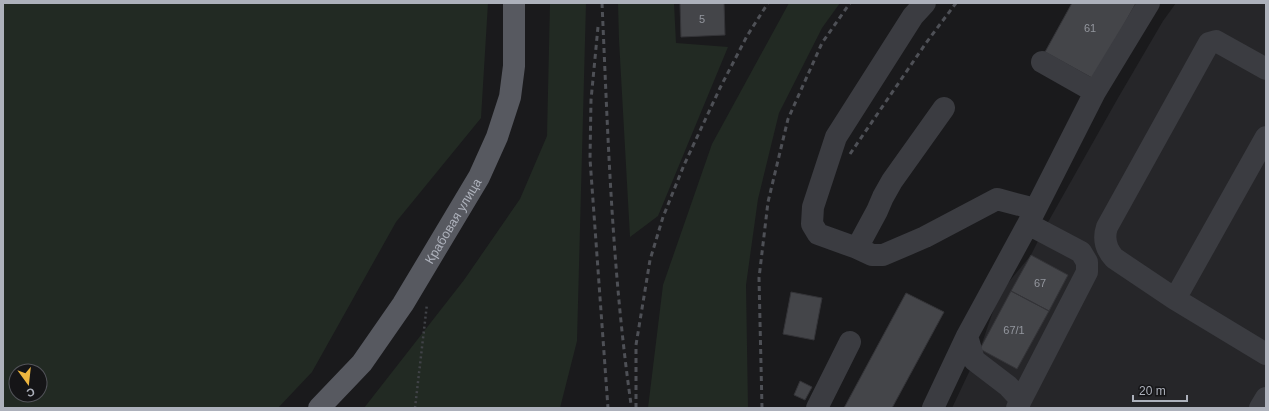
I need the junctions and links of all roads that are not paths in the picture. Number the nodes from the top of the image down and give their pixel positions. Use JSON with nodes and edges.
{"nodes":[{"id":1,"x":514,"y":3,"type":"edge"},
{"id":2,"x":925,"y":3,"type":"edge"},
{"id":3,"x":1149,"y":3,"type":"edge"},
{"id":4,"x":1042,"y":62,"type":"dead end"},
{"id":5,"x":1266,"y":69,"type":"edge"},
{"id":6,"x":1095,"y":92,"type":"junction"},
{"id":7,"x":944,"y":108,"type":"dead end"},
{"id":8,"x":1266,"y":137,"type":"edge"},
{"id":9,"x":1031,"y":216,"type":"junction"},
{"id":10,"x":857,"y":248,"type":"junction"},
{"id":11,"x":1175,"y":300,"type":"junction"},
{"id":12,"x":967,"y":336,"type":"junction"},
{"id":13,"x":850,"y":342,"type":"dead end"},
{"id":14,"x":1266,"y":354,"type":"edge"},
{"id":15,"x":1266,"y":398,"type":"edge"},
{"id":16,"x":1019,"y":404,"type":"edge"},
{"id":17,"x":319,"y":408,"type":"edge"},
{"id":18,"x":817,"y":408,"type":"edge"},
{"id":19,"x":932,"y":408,"type":"edge"},
{"id":20,"x":1260,"y":408,"type":"edge"}],
"edges":[{"from":1,"to":17,"type":"main road","name":"Крабовая улица"},
{"from":2,"to":10,"type":"street"},
{"from":3,"to":6,"type":"street"},
{"from":4,"to":6,"type":"street"},
{"from":5,"to":11,"type":"street"},
{"from":6,"to":9,"type":"street"},
{"from":7,"to":10,"type":"street"},
{"from":8,"to":11,"type":"street"},
{"from":9,"to":10,"type":"street"},
{"from":9,"to":12,"type":"street"},
{"from":9,"to":16,"type":"street"},
{"from":11,"to":14,"type":"street"},
{"from":12,"to":16,"type":"street"},
{"from":12,"to":19,"type":"street"},
{"from":13,"to":18,"type":"street"},
{"from":15,"to":20,"type":"street"}]}
